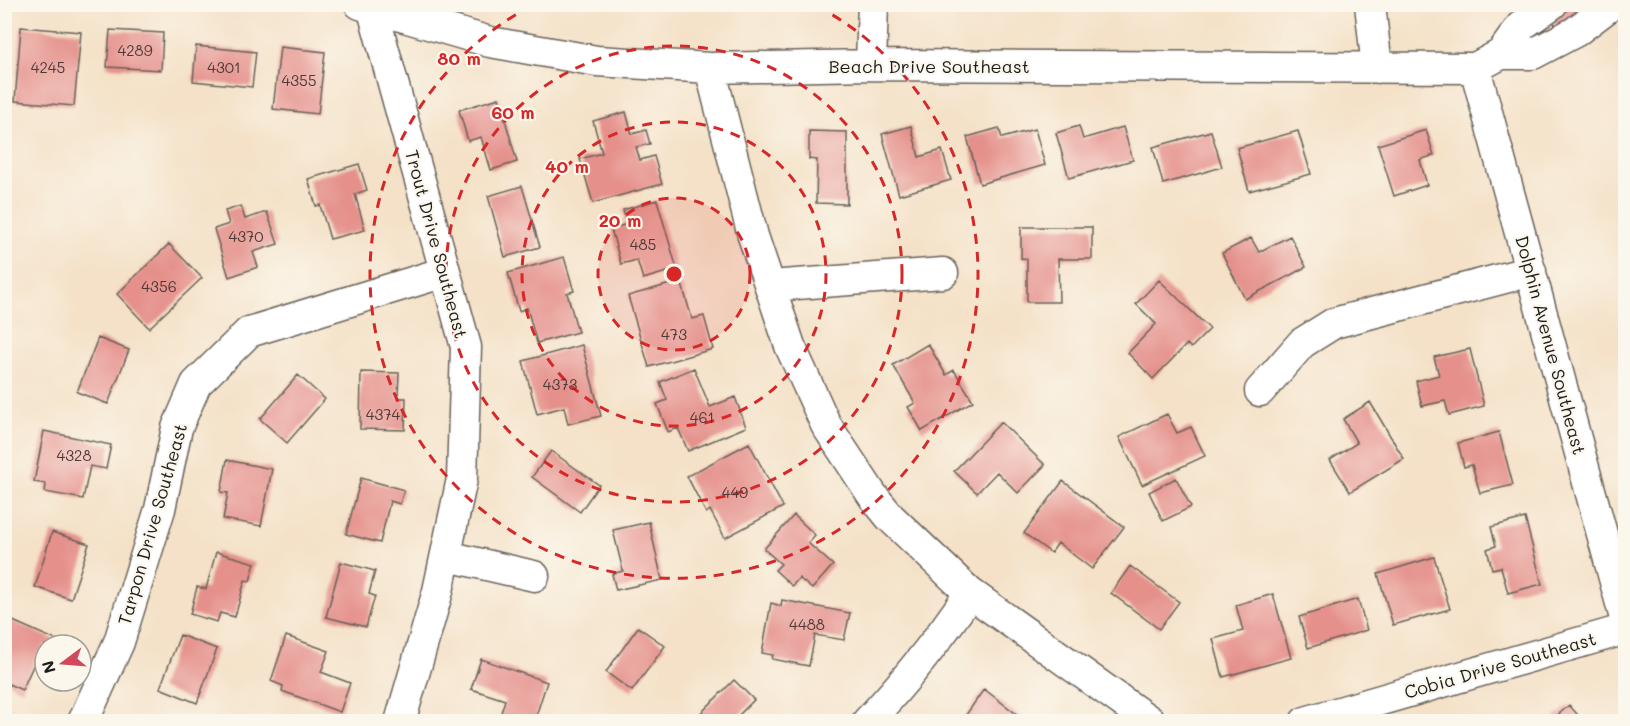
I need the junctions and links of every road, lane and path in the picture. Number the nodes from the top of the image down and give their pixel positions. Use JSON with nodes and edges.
{"nodes":[{"id":1,"x":873,"y":4,"type":"edge"},
{"id":2,"x":1370,"y":4,"type":"edge"},
{"id":3,"x":1552,"y":4,"type":"edge"},
{"id":4,"x":366,"y":6,"type":"edge"},
{"id":5,"x":1602,"y":8,"type":"edge"},
{"id":6,"x":1501,"y":54,"type":"junction"},
{"id":7,"x":871,"y":65,"type":"junction"},
{"id":8,"x":710,"y":68,"type":"junction"},
{"id":9,"x":1377,"y":68,"type":"junction"},
{"id":10,"x":1475,"y":69,"type":"junction"},
{"id":11,"x":1531,"y":271,"type":"junction"},
{"id":12,"x":445,"y":272,"type":"junction"},
{"id":13,"x":943,"y":273,"type":"dead end"},
{"id":14,"x":770,"y":286,"type":"junction"},
{"id":15,"x":1260,"y":391,"type":"dead end"},
{"id":16,"x":447,"y":556,"type":"junction"},
{"id":17,"x":534,"y":576,"type":"dead end"},
{"id":18,"x":970,"y":593,"type":"junction"},
{"id":19,"x":1626,"y":622,"type":"edge"},
{"id":20,"x":1626,"y":629,"type":"edge"},
{"id":21,"x":84,"y":722,"type":"edge"},
{"id":22,"x":400,"y":722,"type":"edge"},
{"id":23,"x":867,"y":722,"type":"edge"},
{"id":24,"x":1151,"y":722,"type":"edge"},
{"id":25,"x":1305,"y":722,"type":"edge"}],
"edges":[{"from":1,"to":7,"type":"street"},
{"from":2,"to":9,"type":"street"},
{"from":3,"to":6,"type":"street"},
{"from":4,"to":8,"type":"street","name":"Beach Drive Southeast"},
{"from":4,"to":12,"type":"street","name":"Trout Drive Southeast"},
{"from":5,"to":6,"type":"street"},
{"from":6,"to":10,"type":"street"},
{"from":7,"to":8,"type":"street","name":"Beach Drive Southeast"},
{"from":7,"to":9,"type":"street","name":"Beach Drive Southeast"},
{"from":8,"to":14,"type":"street"},
{"from":9,"to":10,"type":"street","name":"Beach Drive Southeast"},
{"from":10,"to":11,"type":"street","name":"Dolphin Avenue Southeast"},
{"from":11,"to":15,"type":"street"},
{"from":11,"to":19,"type":"street","name":"Dolphin Avenue Southeast"},
{"from":12,"to":16,"type":"street","name":"Trout Drive Southeast"},
{"from":12,"to":21,"type":"street","name":"Tarpon Drive Southeast"},
{"from":13,"to":14,"type":"street"},
{"from":14,"to":18,"type":"street"},
{"from":16,"to":17,"type":"street"},
{"from":16,"to":22,"type":"street","name":"Trout Drive Southeast"},
{"from":18,"to":23,"type":"street"},
{"from":18,"to":24,"type":"street"},
{"from":20,"to":25,"type":"street","name":"Cobia Drive Southeast"}]}
